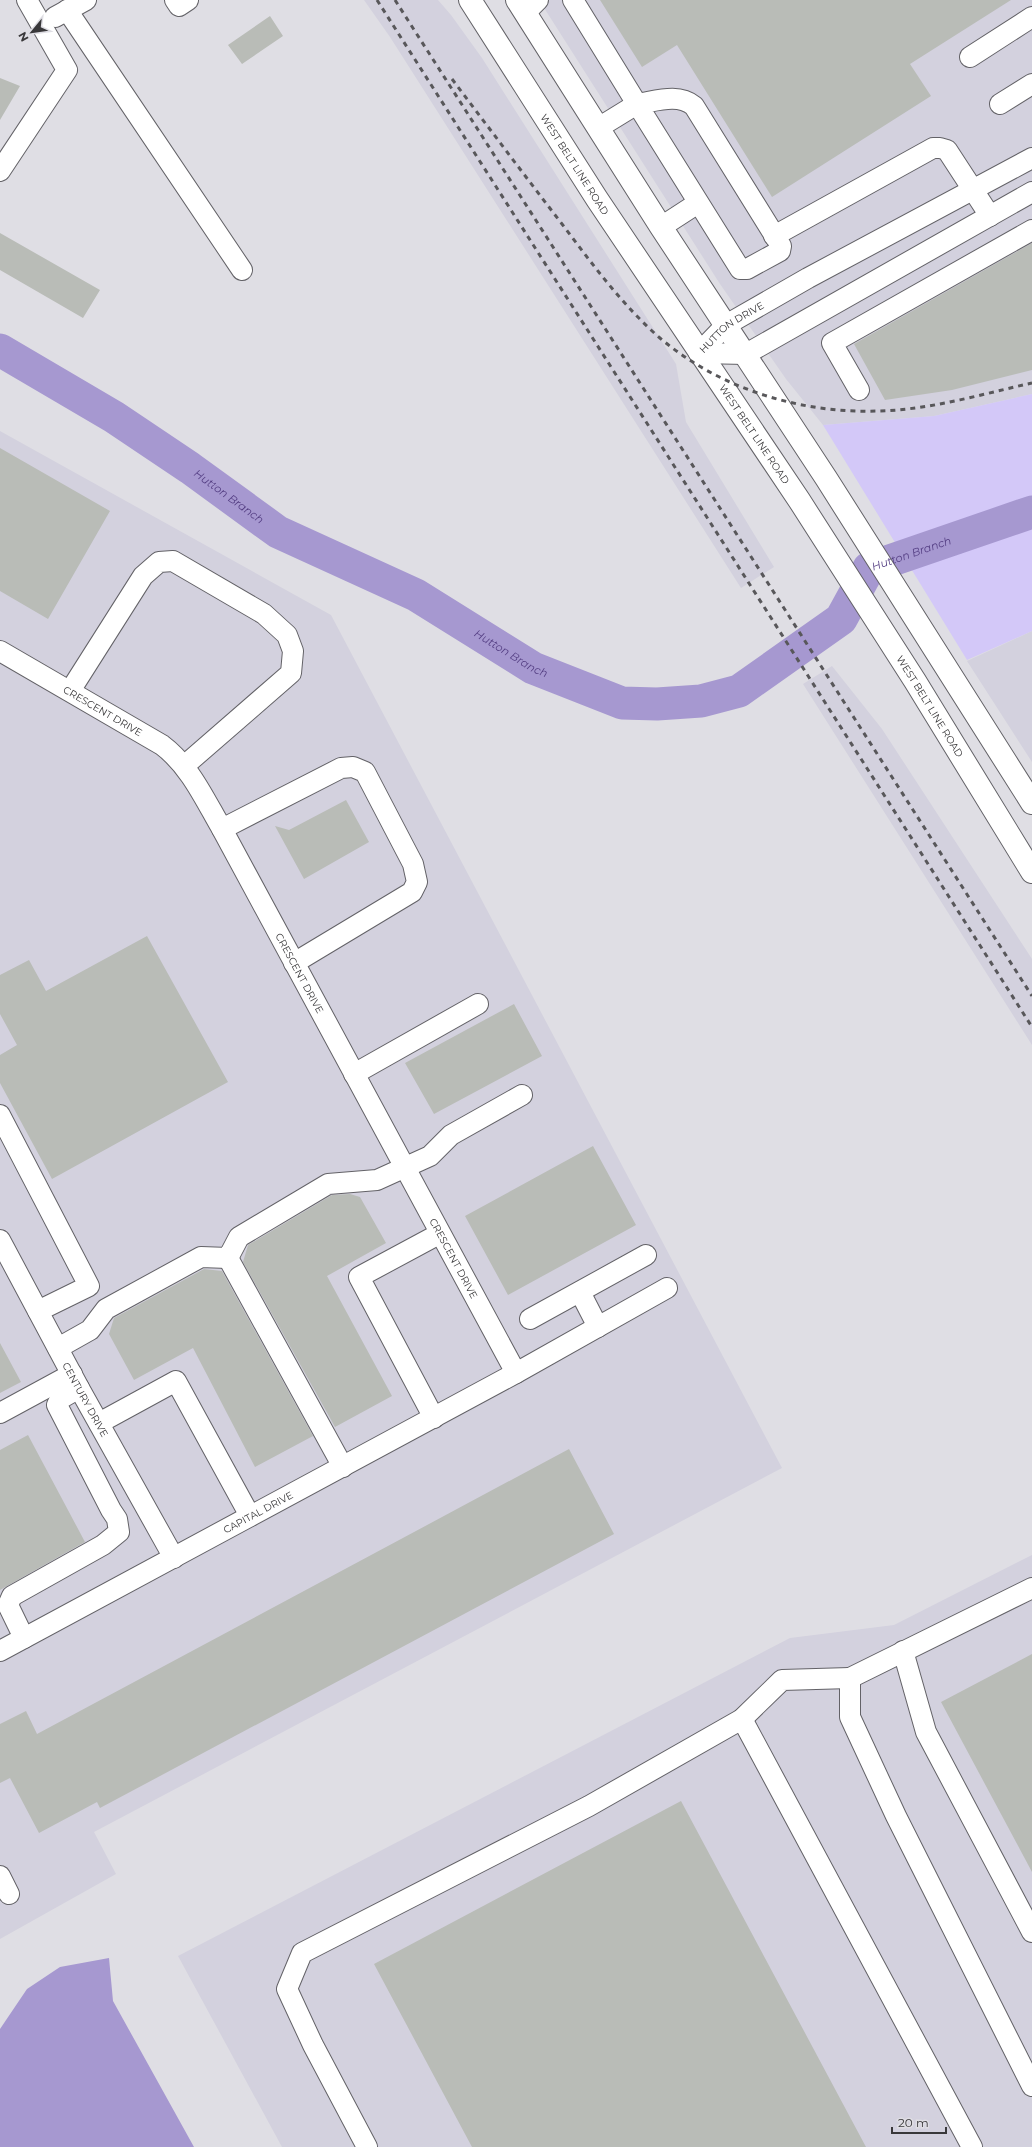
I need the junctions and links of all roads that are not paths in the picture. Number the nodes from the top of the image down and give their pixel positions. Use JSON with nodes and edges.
{"nodes":[{"id":1,"x":27,"y":0,"type":"edge"},
{"id":2,"x":86,"y":0,"type":"edge"},
{"id":3,"x":175,"y":0,"type":"edge"},
{"id":4,"x":188,"y":0,"type":"edge"},
{"id":5,"x":470,"y":0,"type":"edge"},
{"id":6,"x":572,"y":0,"type":"edge"},
{"id":7,"x":527,"y":4,"type":"edge"},
{"id":8,"x":67,"y":10,"type":"junction"},
{"id":9,"x":1032,"y":17,"type":"edge"},
{"id":10,"x":41,"y":25,"type":"junction"},
{"id":11,"x":970,"y":56,"type":"dead end"},
{"id":12,"x":1032,"y":84,"type":"edge"},
{"id":13,"x":637,"y":104,"type":"junction"},
{"id":14,"x":1000,"y":104,"type":"dead end"},
{"id":15,"x":598,"y":128,"type":"junction"},
{"id":16,"x":1032,"y":158,"type":"edge"},
{"id":17,"x":0,"y":171,"type":"edge"},
{"id":18,"x":973,"y":189,"type":"junction"},
{"id":19,"x":1032,"y":192,"type":"edge"},
{"id":20,"x":698,"y":203,"type":"junction"},
{"id":21,"x":990,"y":216,"type":"junction"},
{"id":22,"x":661,"y":227,"type":"junction"},
{"id":23,"x":1032,"y":230,"type":"edge"},
{"id":24,"x":774,"y":236,"type":"junction"},
{"id":25,"x":242,"y":270,"type":"dead end"},
{"id":26,"x":726,"y":326,"type":"junction"},
{"id":27,"x":699,"y":353,"type":"junction"},
{"id":28,"x":746,"y":354,"type":"junction"},
{"id":29,"x":859,"y":390,"type":"dead end"},
{"id":30,"x":0,"y":651,"type":"edge"},
{"id":31,"x":70,"y":691,"type":"junction"},
{"id":32,"x":184,"y":766,"type":"junction"},
{"id":33,"x":1032,"y":801,"type":"edge"},
{"id":34,"x":222,"y":829,"type":"junction"},
{"id":35,"x":1032,"y":872,"type":"edge"},
{"id":36,"x":294,"y":963,"type":"junction"},
{"id":37,"x":478,"y":1004,"type":"dead end"},
{"id":38,"x":354,"y":1074,"type":"junction"},
{"id":39,"x":522,"y":1095,"type":"dead end"},
{"id":40,"x":0,"y":1115,"type":"edge"},
{"id":41,"x":403,"y":1168,"type":"junction"},
{"id":42,"x":439,"y":1234,"type":"junction"},
{"id":43,"x":0,"y":1240,"type":"edge"},
{"id":44,"x":646,"y":1255,"type":"dead end"},
{"id":45,"x":228,"y":1258,"type":"junction"},
{"id":46,"x":7,"y":1268,"type":"edge"},
{"id":47,"x":667,"y":1288,"type":"dead end"},
{"id":48,"x":580,"y":1292,"type":"junction"},
{"id":49,"x":38,"y":1311,"type":"junction"},
{"id":50,"x":530,"y":1319,"type":"dead end"},
{"id":51,"x":598,"y":1327,"type":"junction"},
{"id":52,"x":58,"y":1348,"type":"junction"},
{"id":53,"x":516,"y":1373,"type":"junction"},
{"id":54,"x":75,"y":1381,"type":"junction"},
{"id":55,"x":0,"y":1414,"type":"edge"},
{"id":56,"x":434,"y":1418,"type":"junction"},
{"id":57,"x":99,"y":1423,"type":"junction"},
{"id":58,"x":343,"y":1467,"type":"junction"},
{"id":59,"x":149,"y":1513,"type":"junction"},
{"id":60,"x":250,"y":1516,"type":"junction"},
{"id":61,"x":117,"y":1519,"type":"junction"},
{"id":62,"x":174,"y":1558,"type":"junction"},
{"id":63,"x":1032,"y":1588,"type":"edge"},
{"id":64,"x":24,"y":1638,"type":"junction"},
{"id":65,"x":0,"y":1651,"type":"edge"},
{"id":66,"x":903,"y":1651,"type":"junction"},
{"id":67,"x":850,"y":1678,"type":"junction"},
{"id":68,"x":742,"y":1719,"type":"junction"},
{"id":69,"x":0,"y":1876,"type":"edge"},
{"id":70,"x":9,"y":1894,"type":"dead end"},
{"id":71,"x":1032,"y":1932,"type":"edge"},
{"id":72,"x":1030,"y":2078,"type":"edge"},
{"id":73,"x":368,"y":2147,"type":"edge"},
{"id":74,"x":972,"y":2147,"type":"edge"}],
"edges":[{"from":1,"to":10,"type":"street"},
{"from":2,"to":8,"type":"street"},
{"from":3,"to":4,"type":"street"},
{"from":5,"to":27,"type":"main road","name":"WEST BELT LINE ROAD"},
{"from":6,"to":13,"type":"street"},
{"from":7,"to":15,"type":"main road"},
{"from":8,"to":10,"type":"street"},
{"from":8,"to":25,"type":"street"},
{"from":9,"to":11,"type":"street"},
{"from":10,"to":17,"type":"street"},
{"from":12,"to":14,"type":"street"},
{"from":13,"to":15,"type":"street"},
{"from":13,"to":20,"type":"street"},
{"from":13,"to":24,"type":"street"},
{"from":15,"to":22,"type":"main road"},
{"from":16,"to":18,"type":"street","name":"HUTTON DRIVE"},
{"from":18,"to":21,"type":"street"},
{"from":18,"to":24,"type":"street"},
{"from":18,"to":26,"type":"street","name":"HUTTON DRIVE"},
{"from":19,"to":21,"type":"street"},
{"from":20,"to":22,"type":"street"},
{"from":20,"to":24,"type":"street"},
{"from":21,"to":28,"type":"street"},
{"from":22,"to":26,"type":"main road"},
{"from":23,"to":29,"type":"street"},
{"from":26,"to":27,"type":"street","name":"HUTTON DRIVE"},
{"from":26,"to":28,"type":"main road"},
{"from":27,"to":28,"type":"street","name":"HUTTON DRIVE"},
{"from":27,"to":35,"type":"main road","name":"WEST BELT LINE ROAD"},
{"from":28,"to":33,"type":"main road"},
{"from":30,"to":31,"type":"street","name":"CRESCENT DRIVE"},
{"from":31,"to":32,"type":"street","name":"CRESCENT DRIVE"},
{"from":31,"to":32,"type":"street"},
{"from":32,"to":34,"type":"street","name":"CRESCENT DRIVE"},
{"from":34,"to":36,"type":"street","name":"CRESCENT DRIVE"},
{"from":34,"to":36,"type":"street"},
{"from":36,"to":38,"type":"street","name":"CRESCENT DRIVE"},
{"from":37,"to":38,"type":"street"},
{"from":38,"to":41,"type":"street","name":"CRESCENT DRIVE"},
{"from":39,"to":41,"type":"street"},
{"from":40,"to":49,"type":"street"},
{"from":41,"to":42,"type":"street","name":"CRESCENT DRIVE"},
{"from":41,"to":45,"type":"street"},
{"from":42,"to":53,"type":"street","name":"CRESCENT DRIVE"},
{"from":42,"to":56,"type":"street"},
{"from":43,"to":46,"type":"street","name":"CENTURY DRIVE"},
{"from":44,"to":48,"type":"street"},
{"from":45,"to":52,"type":"street"},
{"from":45,"to":58,"type":"street"},
{"from":46,"to":49,"type":"street","name":"CENTURY DRIVE"},
{"from":47,"to":51,"type":"street","name":"CAPITAL DRIVE"},
{"from":48,"to":50,"type":"street"},
{"from":48,"to":51,"type":"street"},
{"from":49,"to":52,"type":"street","name":"CENTURY DRIVE"},
{"from":51,"to":53,"type":"street","name":"CAPITAL DRIVE"},
{"from":52,"to":54,"type":"street","name":"CENTURY DRIVE"},
{"from":53,"to":56,"type":"street","name":"CAPITAL DRIVE"},
{"from":54,"to":55,"type":"street"},
{"from":54,"to":57,"type":"street","name":"CENTURY DRIVE"},
{"from":54,"to":61,"type":"street"},
{"from":56,"to":58,"type":"street","name":"CAPITAL DRIVE"},
{"from":57,"to":59,"type":"street","name":"CENTURY DRIVE"},
{"from":57,"to":60,"type":"street"},
{"from":58,"to":60,"type":"street","name":"CAPITAL DRIVE"},
{"from":59,"to":61,"type":"street"},
{"from":59,"to":62,"type":"street","name":"CENTURY DRIVE"},
{"from":60,"to":62,"type":"street","name":"CAPITAL DRIVE"},
{"from":61,"to":64,"type":"street"},
{"from":62,"to":64,"type":"street","name":"CAPITAL DRIVE"},
{"from":63,"to":66,"type":"street"},
{"from":64,"to":65,"type":"street","name":"CAPITAL DRIVE"},
{"from":66,"to":67,"type":"street"},
{"from":66,"to":71,"type":"street"},
{"from":67,"to":68,"type":"street"},
{"from":67,"to":72,"type":"street"},
{"from":68,"to":73,"type":"street"},
{"from":68,"to":74,"type":"street"},
{"from":69,"to":70,"type":"street"}]}
